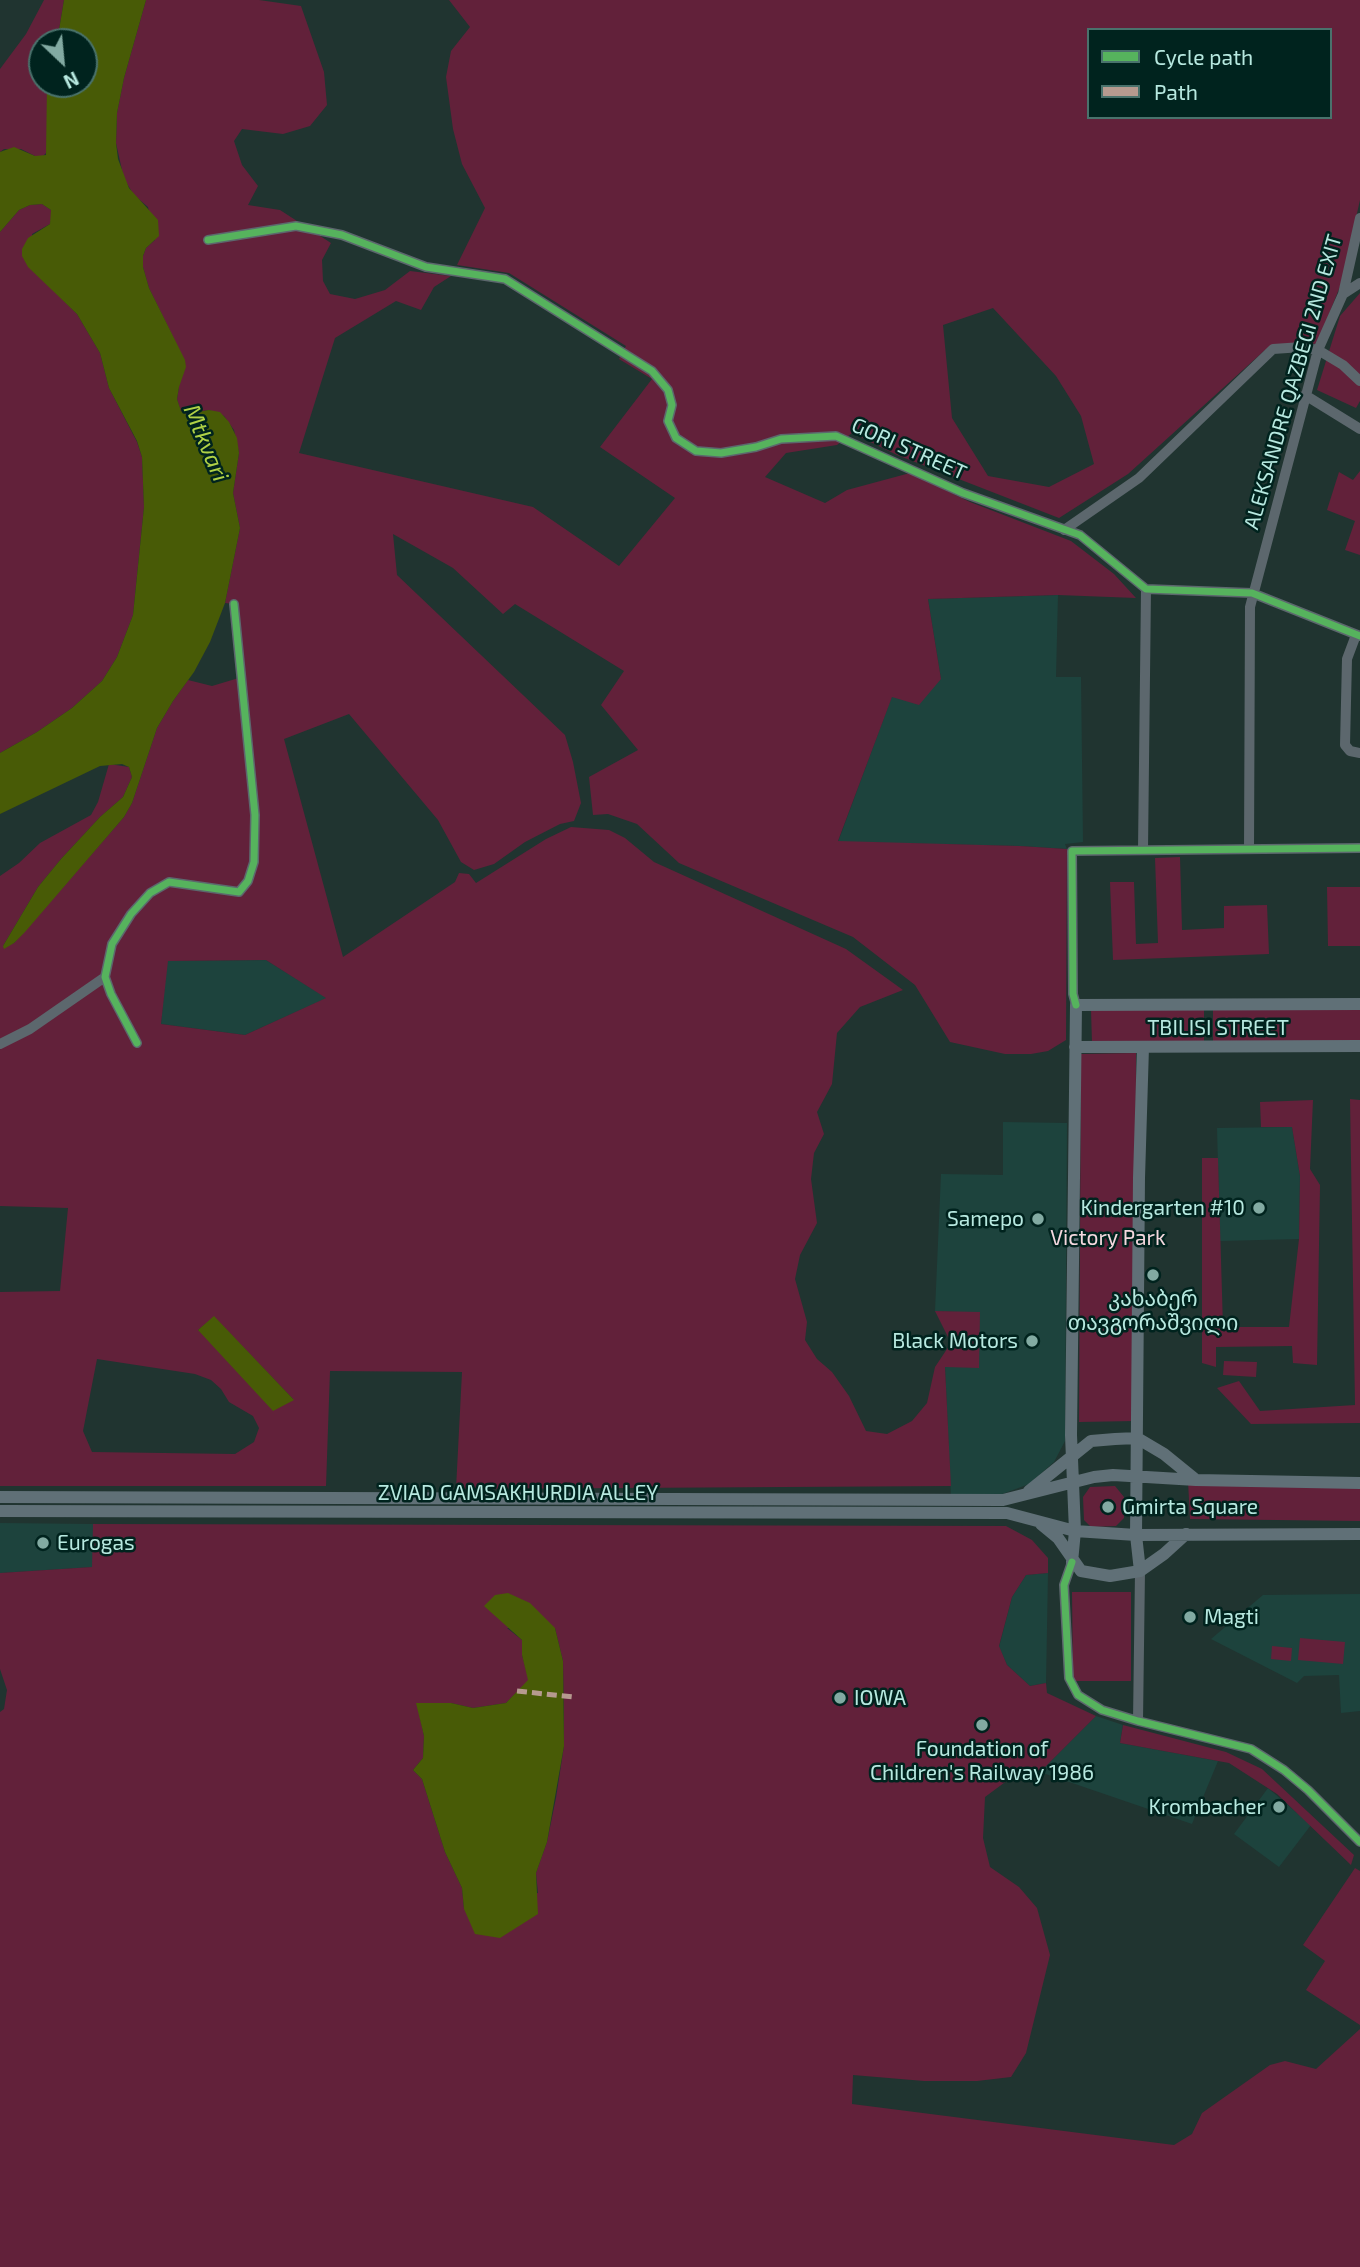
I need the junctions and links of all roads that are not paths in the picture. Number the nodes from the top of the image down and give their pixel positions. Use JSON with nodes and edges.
{"nodes":[{"id":1,"x":1360,"y":218,"type":"edge"},
{"id":2,"x":208,"y":240,"type":"dead end"},
{"id":3,"x":1360,"y":283,"type":"edge"},
{"id":4,"x":1343,"y":294,"type":"junction"},
{"id":5,"x":1318,"y":350,"type":"junction"},
{"id":6,"x":1360,"y":381,"type":"edge"},
{"id":7,"x":1305,"y":395,"type":"junction"},
{"id":8,"x":1360,"y":429,"type":"edge"},
{"id":9,"x":1064,"y":530,"type":"junction"},
{"id":10,"x":1146,"y":590,"type":"junction"},
{"id":11,"x":1252,"y":593,"type":"junction"},
{"id":12,"x":234,"y":604,"type":"dead end"},
{"id":13,"x":1358,"y":636,"type":"edge"},
{"id":14,"x":1360,"y":753,"type":"edge"},
{"id":15,"x":1360,"y":848,"type":"edge"},
{"id":16,"x":1249,"y":849,"type":"junction"},
{"id":17,"x":1143,"y":850,"type":"junction"},
{"id":18,"x":105,"y":977,"type":"junction"},
{"id":19,"x":1360,"y":1004,"type":"edge"},
{"id":20,"x":1076,"y":1005,"type":"junction"},
{"id":21,"x":137,"y":1043,"type":"dead end"},
{"id":22,"x":0,"y":1044,"type":"edge"},
{"id":23,"x":1360,"y":1046,"type":"edge"},
{"id":24,"x":1075,"y":1047,"type":"junction"},
{"id":25,"x":1143,"y":1047,"type":"junction"},
{"id":26,"x":1137,"y":1438,"type":"junction"},
{"id":27,"x":1072,"y":1454,"type":"junction"},
{"id":28,"x":1138,"y":1475,"type":"junction"},
{"id":29,"x":1196,"y":1480,"type":"junction"},
{"id":30,"x":1074,"y":1482,"type":"junction"},
{"id":31,"x":1360,"y":1483,"type":"edge"},
{"id":32,"x":1019,"y":1496,"type":"junction"},
{"id":33,"x":0,"y":1497,"type":"edge"},
{"id":34,"x":0,"y":1511,"type":"edge"},
{"id":35,"x":1035,"y":1519,"type":"junction"},
{"id":36,"x":1075,"y":1531,"type":"junction"},
{"id":37,"x":1186,"y":1534,"type":"junction"},
{"id":38,"x":1360,"y":1534,"type":"edge"},
{"id":39,"x":1136,"y":1535,"type":"junction"},
{"id":40,"x":1072,"y":1562,"type":"junction"},
{"id":41,"x":1140,"y":1571,"type":"junction"},
{"id":42,"x":1138,"y":1721,"type":"junction"},
{"id":43,"x":1360,"y":1842,"type":"edge"}],
"edges":[{"from":1,"to":4,"type":"street","name":"ALEKSANDRE QAZBEGI 2ND EXIT"},
{"from":2,"to":9,"type":"street","name":"GORI STREET"},
{"from":3,"to":4,"type":"street"},
{"from":4,"to":5,"type":"street","name":"ALEKSANDRE QAZBEGI 2ND EXIT"},
{"from":5,"to":6,"type":"street"},
{"from":5,"to":7,"type":"street","name":"ALEKSANDRE QAZBEGI 2ND EXIT"},
{"from":5,"to":9,"type":"street"},
{"from":7,"to":8,"type":"street"},
{"from":7,"to":11,"type":"street","name":"ALEKSANDRE QAZBEGI 2ND EXIT"},
{"from":9,"to":10,"type":"street","name":"GORI STREET"},
{"from":10,"to":11,"type":"street"},
{"from":10,"to":17,"type":"street"},
{"from":11,"to":13,"type":"street"},
{"from":11,"to":16,"type":"street","name":"ALEKSANDRE QAZBEGI 2ND EXIT"},
{"from":12,"to":18,"type":"street"},
{"from":13,"to":14,"type":"street"},
{"from":15,"to":16,"type":"street"},
{"from":16,"to":17,"type":"street"},
{"from":17,"to":20,"type":"street"},
{"from":18,"to":21,"type":"street"},
{"from":18,"to":22,"type":"street"},
{"from":19,"to":20,"type":"main road","name":"TBILISI STREET"},
{"from":20,"to":24,"type":"main road"},
{"from":23,"to":25,"type":"main road","name":"TBILISI STREET"},
{"from":24,"to":25,"type":"main road","name":"TBILISI STREET"},
{"from":24,"to":27,"type":"main road"},
{"from":25,"to":26,"type":"main road"},
{"from":26,"to":27,"type":"main road"},
{"from":26,"to":28,"type":"main road"},
{"from":26,"to":29,"type":"main road"},
{"from":27,"to":30,"type":"main road"},
{"from":27,"to":32,"type":"main road"},
{"from":28,"to":29,"type":"main road"},
{"from":28,"to":30,"type":"main road"},
{"from":28,"to":39,"type":"main road"},
{"from":29,"to":31,"type":"main road"},
{"from":30,"to":32,"type":"main road"},
{"from":30,"to":36,"type":"main road"},
{"from":32,"to":33,"type":"main road","name":"ZVIAD GAMSAKHURDIA ALLEY"},
{"from":34,"to":35,"type":"main road","name":"ZVIAD GAMSAKHURDIA ALLEY"},
{"from":35,"to":36,"type":"main road"},
{"from":35,"to":40,"type":"main road"},
{"from":36,"to":39,"type":"main road"},
{"from":36,"to":40,"type":"main road"},
{"from":37,"to":38,"type":"main road"},
{"from":37,"to":39,"type":"main road"},
{"from":37,"to":41,"type":"main road"},
{"from":39,"to":41,"type":"main road"},
{"from":40,"to":41,"type":"main road"},
{"from":40,"to":42,"type":"street"},
{"from":41,"to":42,"type":"street"},
{"from":42,"to":43,"type":"street"}]}
